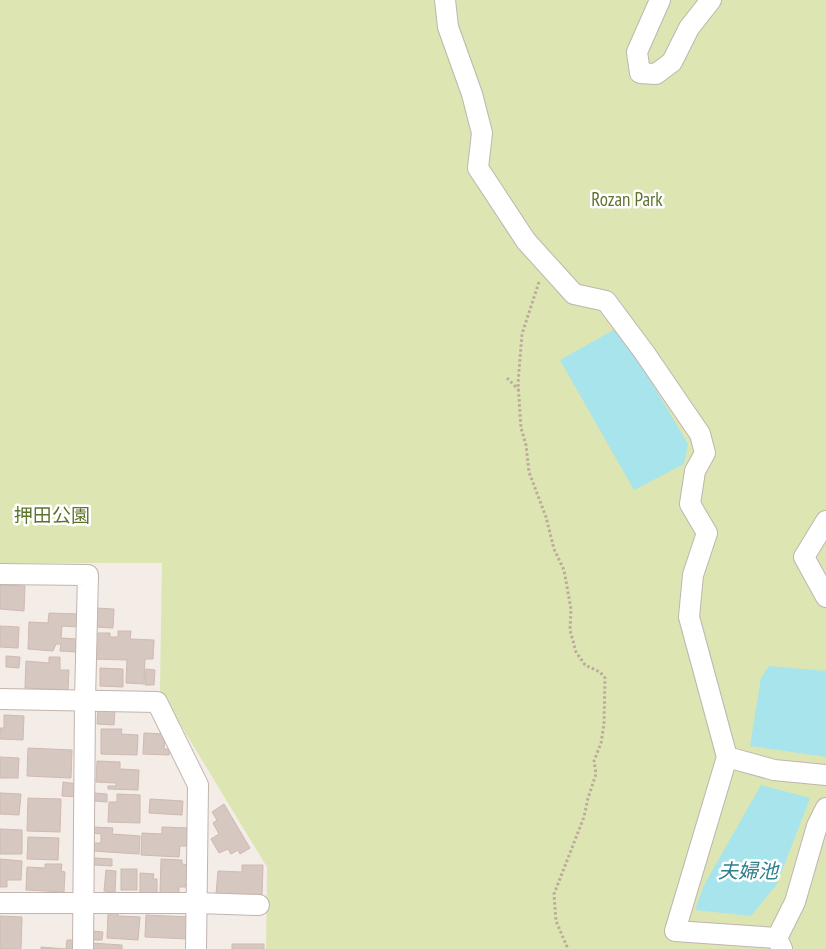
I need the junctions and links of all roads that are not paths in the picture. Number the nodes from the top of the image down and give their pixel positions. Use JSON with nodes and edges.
{"nodes":[{"id":1,"x":445,"y":0,"type":"edge"},
{"id":2,"x":660,"y":0,"type":"edge"},
{"id":3,"x":711,"y":0,"type":"edge"},
{"id":4,"x":826,"y":521,"type":"edge"},
{"id":5,"x":0,"y":574,"type":"edge"},
{"id":6,"x":826,"y":597,"type":"edge"},
{"id":7,"x":0,"y":699,"type":"edge"},
{"id":8,"x":85,"y":700,"type":"junction"},
{"id":9,"x":727,"y":757,"type":"junction"},
{"id":10,"x":826,"y":775,"type":"edge"},
{"id":11,"x":826,"y":808,"type":"edge"},
{"id":12,"x":0,"y":903,"type":"edge"},
{"id":13,"x":83,"y":903,"type":"junction"},
{"id":14,"x":197,"y":903,"type":"junction"},
{"id":15,"x":259,"y":906,"type":"dead end"},
{"id":16,"x":780,"y":944,"type":"edge"},
{"id":17,"x":83,"y":949,"type":"edge"},
{"id":18,"x":196,"y":949,"type":"edge"}],
"edges":[{"from":1,"to":9,"type":"street"},
{"from":2,"to":3,"type":"street"},
{"from":4,"to":6,"type":"street"},
{"from":5,"to":8,"type":"street"},
{"from":7,"to":8,"type":"street"},
{"from":8,"to":13,"type":"street"},
{"from":8,"to":14,"type":"street"},
{"from":9,"to":10,"type":"street"},
{"from":9,"to":16,"type":"street"},
{"from":11,"to":16,"type":"street"},
{"from":12,"to":13,"type":"street"},
{"from":13,"to":14,"type":"street"},
{"from":13,"to":17,"type":"street"},
{"from":14,"to":15,"type":"street"},
{"from":14,"to":18,"type":"street"}]}
